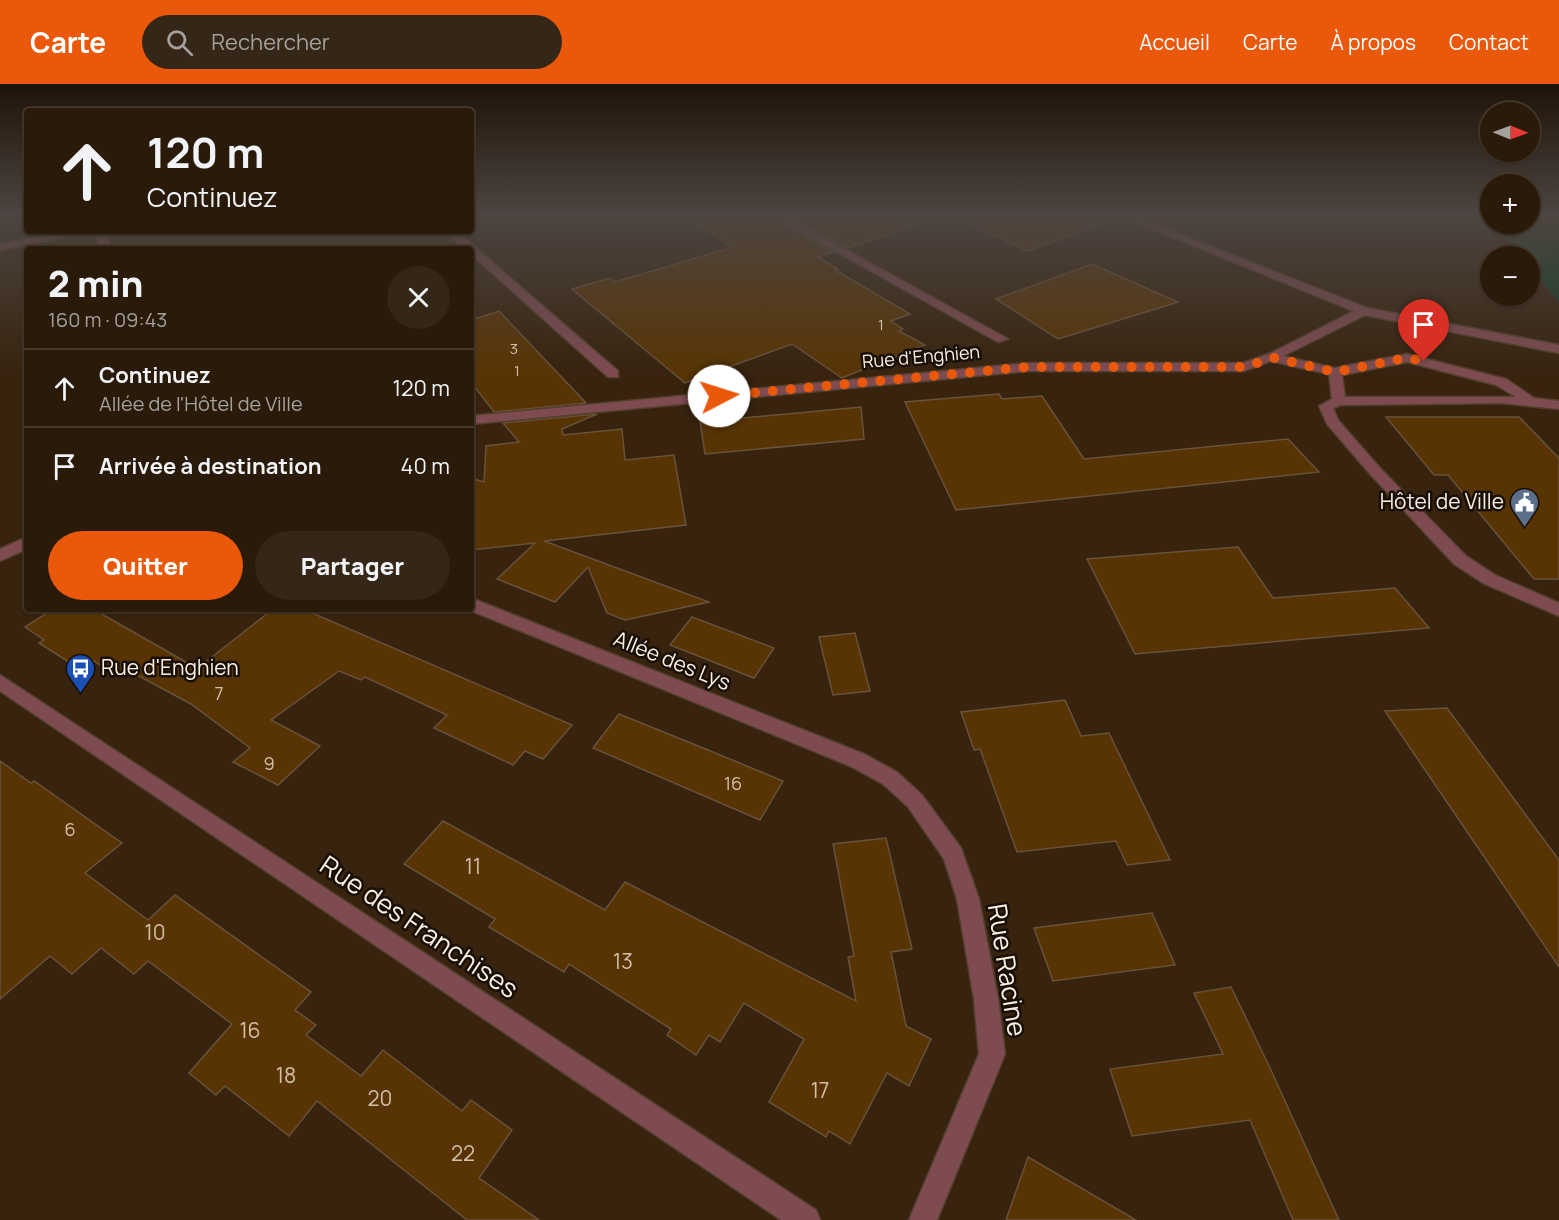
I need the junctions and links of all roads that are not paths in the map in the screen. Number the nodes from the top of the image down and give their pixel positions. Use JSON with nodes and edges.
{"nodes":[{"id":1,"x":493,"y":268,"type":"edge"},
{"id":2,"x":873,"y":268,"type":"edge"},
{"id":3,"x":1256,"y":268,"type":"edge"},
{"id":4,"x":1364,"y":311,"type":"junction"},
{"id":5,"x":1002,"y":339,"type":"dead end"},
{"id":6,"x":1559,"y":349,"type":"edge"},
{"id":7,"x":1274,"y":358,"type":"junction"},
{"id":8,"x":1335,"y":372,"type":"junction"},
{"id":9,"x":613,"y":374,"type":"dead end"},
{"id":10,"x":1532,"y":400,"type":"junction"},
{"id":11,"x":1339,"y":401,"type":"junction"},
{"id":12,"x":1559,"y":405,"type":"edge"},
{"id":13,"x":474,"y":420,"type":"edge"},
{"id":14,"x":24,"y":544,"type":"edge"},
{"id":15,"x":0,"y":556,"type":"edge"},
{"id":16,"x":474,"y":605,"type":"edge"},
{"id":17,"x":1559,"y":610,"type":"edge"},
{"id":18,"x":0,"y":682,"type":"edge"},
{"id":19,"x":857,"y":760,"type":"joint"},
{"id":20,"x":806,"y":1220,"type":"edge"},
{"id":21,"x":923,"y":1220,"type":"edge"}],
"edges":[{"from":1,"to":9,"type":"street"},
{"from":2,"to":5,"type":"street"},
{"from":3,"to":4,"type":"street"},
{"from":4,"to":6,"type":"street"},
{"from":4,"to":7,"type":"street","name":"Rue d'Enghien"},
{"from":7,"to":8,"type":"street"},
{"from":7,"to":13,"type":"street","name":"Rue d'Enghien"},
{"from":8,"to":10,"type":"street"},
{"from":8,"to":11,"type":"street"},
{"from":10,"to":11,"type":"street"},
{"from":10,"to":12,"type":"street"},
{"from":11,"to":17,"type":"street"},
{"from":14,"to":15,"type":"street"},
{"from":16,"to":19,"type":"street","name":"Allée des Lys"},
{"from":18,"to":20,"type":"street","name":"Rue des Franchises"},
{"from":19,"to":21,"type":"street","name":"Rue Racine"}]}
